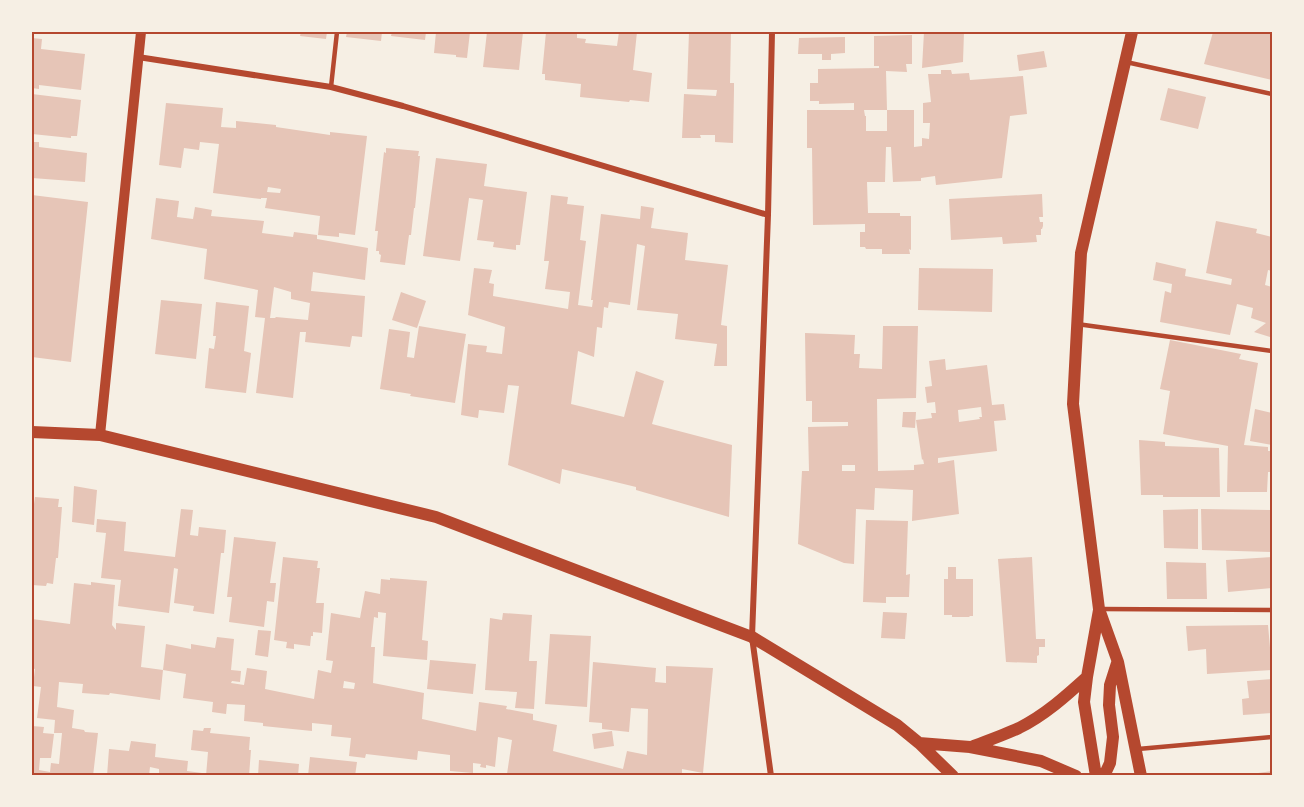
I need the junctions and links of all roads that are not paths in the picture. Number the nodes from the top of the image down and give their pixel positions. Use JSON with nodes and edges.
{"nodes":[{"id":1,"x":141,"y":32,"type":"edge"},
{"id":2,"x":338,"y":32,"type":"edge"},
{"id":3,"x":772,"y":32,"type":"edge"},
{"id":4,"x":1132,"y":32,"type":"edge"},
{"id":5,"x":138,"y":57,"type":"junction"},
{"id":6,"x":1125,"y":62,"type":"junction"},
{"id":7,"x":332,"y":87,"type":"junction"},
{"id":8,"x":1272,"y":94,"type":"edge"},
{"id":9,"x":768,"y":215,"type":"junction"},
{"id":10,"x":1077,"y":324,"type":"junction"},
{"id":11,"x":1272,"y":351,"type":"edge"},
{"id":12,"x":32,"y":432,"type":"edge"},
{"id":13,"x":100,"y":435,"type":"junction"},
{"id":14,"x":1099,"y":609,"type":"junction"},
{"id":15,"x":1272,"y":610,"type":"edge"},
{"id":16,"x":752,"y":637,"type":"junction"},
{"id":17,"x":1118,"y":662,"type":"junction"},
{"id":18,"x":1087,"y":677,"type":"junction"},
{"id":19,"x":1272,"y":737,"type":"edge"},
{"id":20,"x":919,"y":743,"type":"junction"},
{"id":21,"x":970,"y":747,"type":"junction"},
{"id":22,"x":1136,"y":749,"type":"junction"},
{"id":23,"x":771,"y":776,"type":"edge"},
{"id":24,"x":953,"y":776,"type":"edge"},
{"id":25,"x":1076,"y":776,"type":"edge"},
{"id":26,"x":1096,"y":776,"type":"edge"},
{"id":27,"x":1104,"y":776,"type":"edge"},
{"id":28,"x":1141,"y":776,"type":"edge"}],
"edges":[{"from":1,"to":5,"type":"street"},
{"from":2,"to":7,"type":"lane"},
{"from":3,"to":9,"type":"street"},
{"from":4,"to":6,"type":"main road"},
{"from":5,"to":7,"type":"street"},
{"from":5,"to":13,"type":"street"},
{"from":6,"to":8,"type":"lane"},
{"from":6,"to":10,"type":"main road"},
{"from":7,"to":9,"type":"street"},
{"from":9,"to":16,"type":"street"},
{"from":10,"to":11,"type":"lane"},
{"from":10,"to":14,"type":"main road"},
{"from":12,"to":13,"type":"main road"},
{"from":13,"to":16,"type":"main road"},
{"from":14,"to":15,"type":"lane"},
{"from":14,"to":17,"type":"main road"},
{"from":14,"to":18,"type":"main road"},
{"from":16,"to":20,"type":"main road"},
{"from":16,"to":23,"type":"street"},
{"from":17,"to":22,"type":"main road"},
{"from":17,"to":27,"type":"main road"},
{"from":18,"to":21,"type":"main road"},
{"from":18,"to":26,"type":"main road"},
{"from":19,"to":22,"type":"lane"},
{"from":20,"to":21,"type":"main road"},
{"from":20,"to":24,"type":"main road"},
{"from":21,"to":25,"type":"main road"},
{"from":22,"to":28,"type":"main road"}]}
